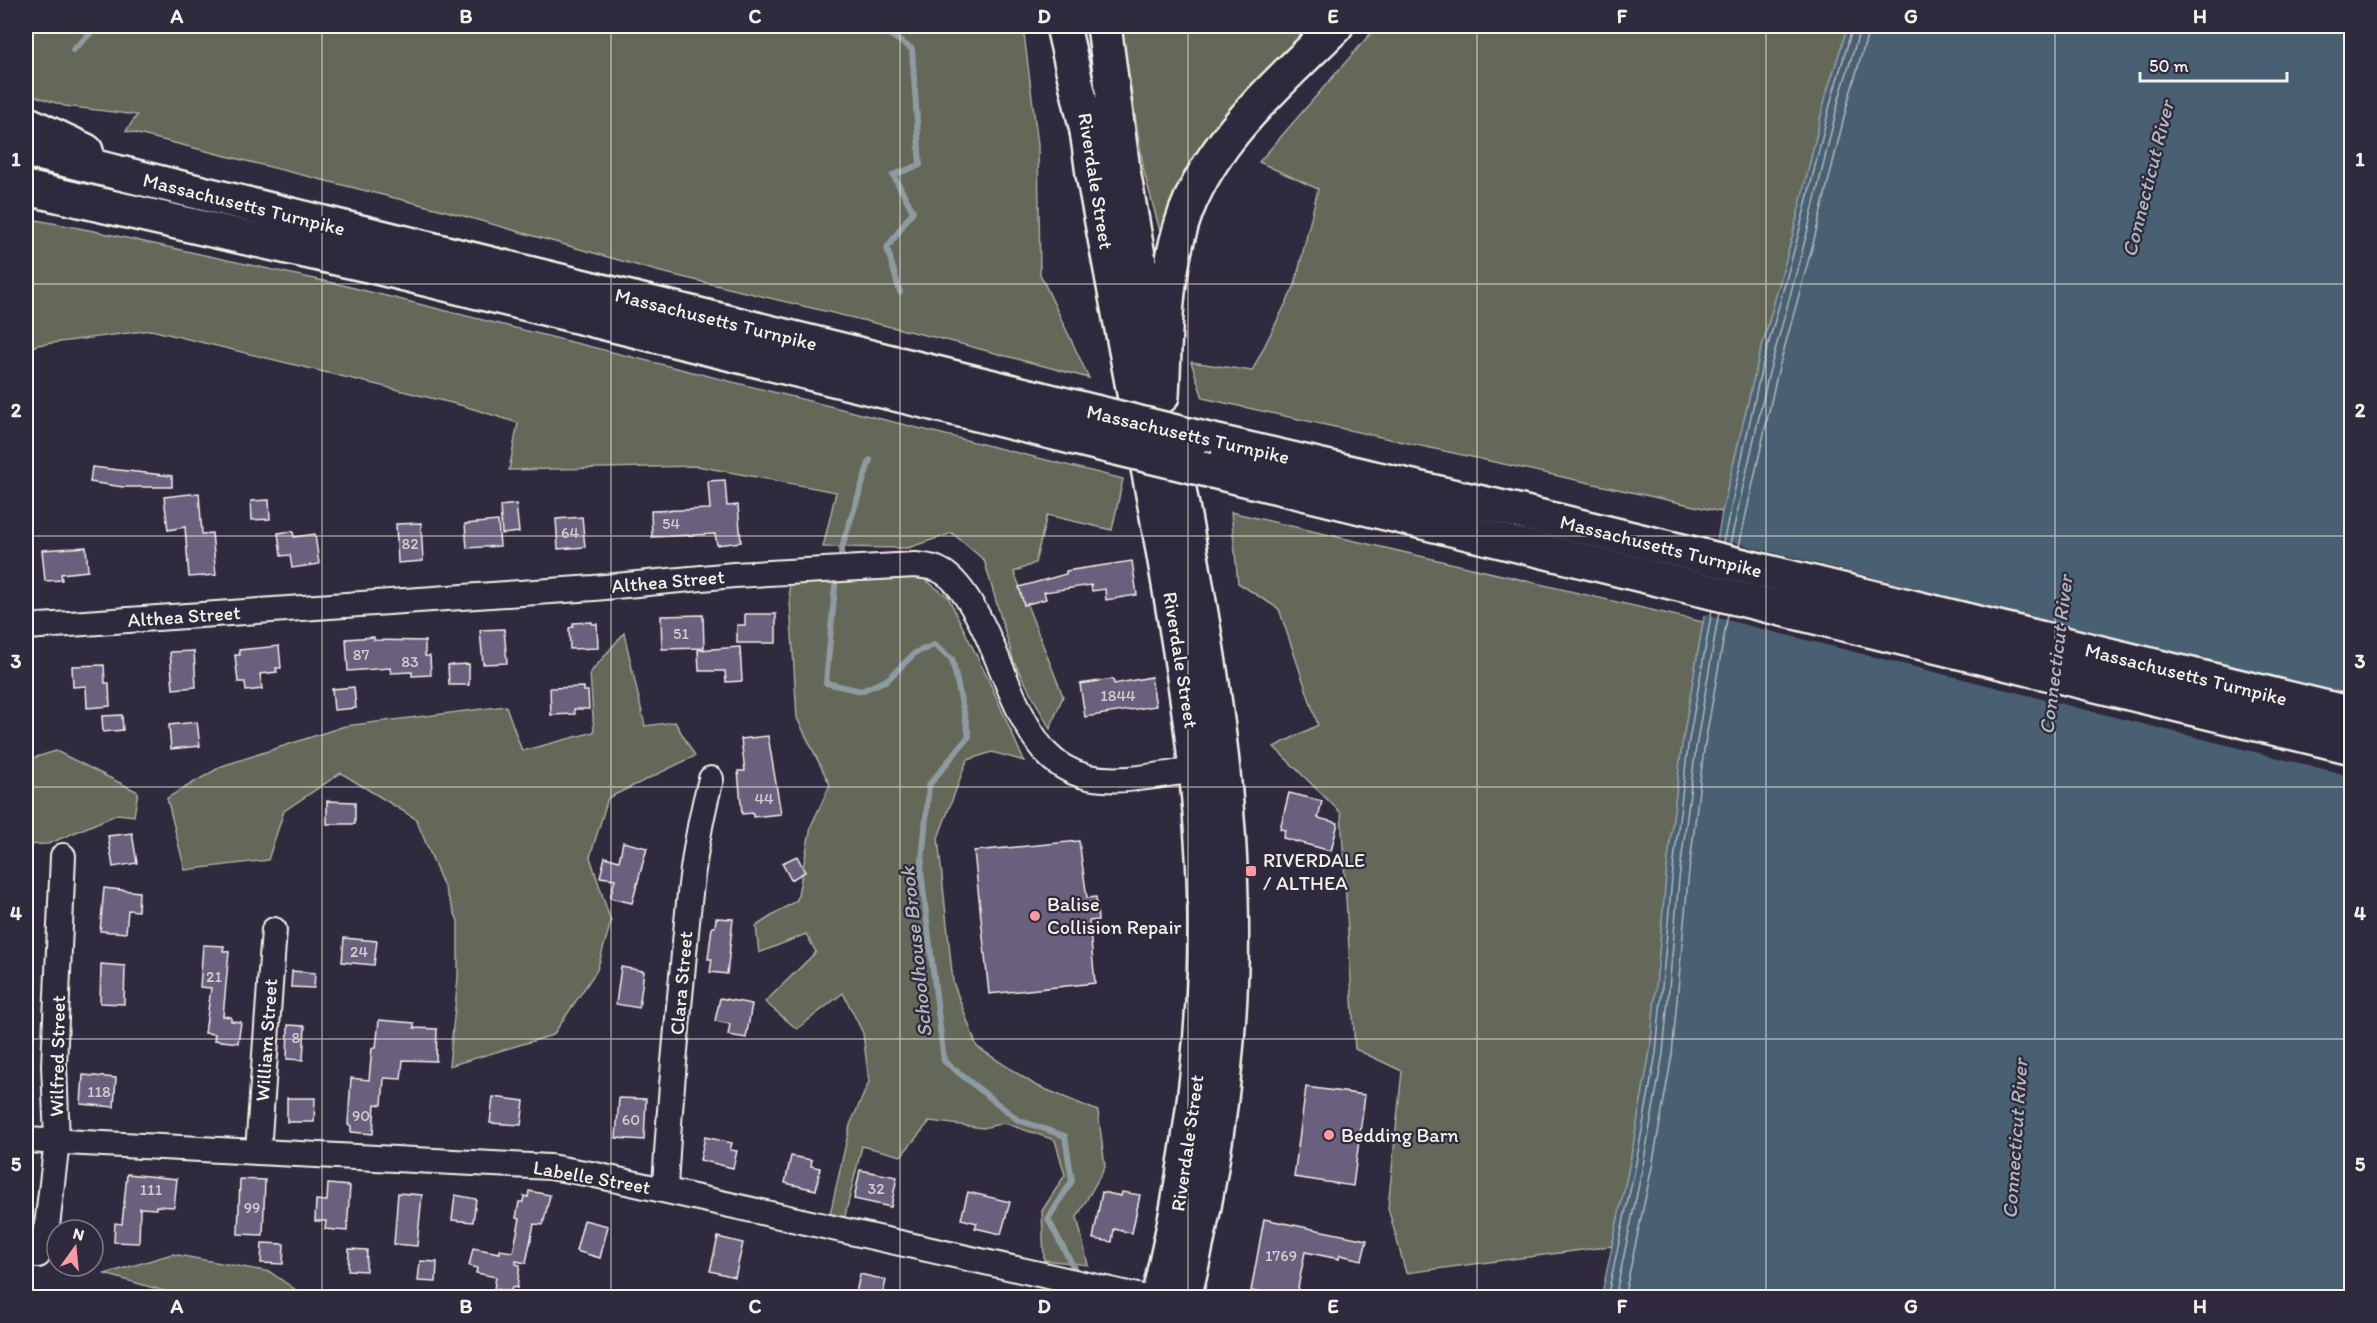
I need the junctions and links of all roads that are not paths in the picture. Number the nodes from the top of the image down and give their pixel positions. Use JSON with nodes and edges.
{"nodes":[{"id":1,"x":1063,"y":26,"type":"edge"},
{"id":2,"x":1075,"y":26,"type":"edge"},
{"id":3,"x":1104,"y":26,"type":"edge"},
{"id":4,"x":1336,"y":26,"type":"edge"},
{"id":5,"x":26,"y":123,"type":"edge"},
{"id":6,"x":1088,"y":135,"type":"junction"},
{"id":7,"x":26,"y":150,"type":"edge"},
{"id":8,"x":141,"y":179,"type":"junction"},
{"id":9,"x":26,"y":188,"type":"edge"},
{"id":10,"x":1162,"y":396,"type":"junction"},
{"id":11,"x":1107,"y":430,"type":"junction"},
{"id":12,"x":26,"y":627,"type":"edge"},
{"id":13,"x":2352,"y":714,"type":"edge"},
{"id":14,"x":2352,"y":747,"type":"edge"},
{"id":15,"x":1197,"y":770,"type":"junction"},
{"id":16,"x":711,"y":779,"type":"dead end"},
{"id":17,"x":63,"y":856,"type":"dead end"},
{"id":18,"x":274,"y":930,"type":"dead end"},
{"id":19,"x":26,"y":1140,"type":"edge"},
{"id":20,"x":57,"y":1142,"type":"junction"},
{"id":21,"x":258,"y":1151,"type":"junction"},
{"id":22,"x":665,"y":1190,"type":"junction"},
{"id":23,"x":38,"y":1255,"type":"dead end"},
{"id":24,"x":1146,"y":1298,"type":"edge"},
{"id":25,"x":1158,"y":1298,"type":"edge"},
{"id":26,"x":1184,"y":1298,"type":"edge"}],
"edges":[{"from":1,"to":6,"type":"main road"},
{"from":2,"to":6,"type":"main road","name":"Riverdale Street"},
{"from":3,"to":10,"type":"main road","name":"Riverdale Street"},
{"from":4,"to":10,"type":"main road"},
{"from":5,"to":8,"type":"main road"},
{"from":6,"to":15,"type":"main road","name":"Riverdale Street"},
{"from":7,"to":8,"type":"main road","name":"Massachusetts Turnpike"},
{"from":8,"to":11,"type":"main road","name":"Massachusetts Turnpike"},
{"from":9,"to":11,"type":"main road","name":"Massachusetts Turnpike"},
{"from":10,"to":26,"type":"main road","name":"Riverdale Street"},
{"from":11,"to":13,"type":"main road","name":"Massachusetts Turnpike","bridge":true},
{"from":11,"to":14,"type":"main road","name":"Massachusetts Turnpike","bridge":true},
{"from":12,"to":15,"type":"street","name":"Althea Street"},
{"from":15,"to":25,"type":"main road","name":"Riverdale Street"},
{"from":16,"to":22,"type":"street","name":"Clara Street"},
{"from":17,"to":20,"type":"street","name":"Wilfred Street"},
{"from":18,"to":21,"type":"street","name":"William Street"},
{"from":19,"to":20,"type":"street","name":"Labelle Street"},
{"from":20,"to":21,"type":"street","name":"Labelle Street"},
{"from":20,"to":23,"type":"street","name":"Wilfred Street"},
{"from":21,"to":22,"type":"street","name":"Labelle Street"},
{"from":22,"to":24,"type":"street","name":"Labelle Street"}]}
